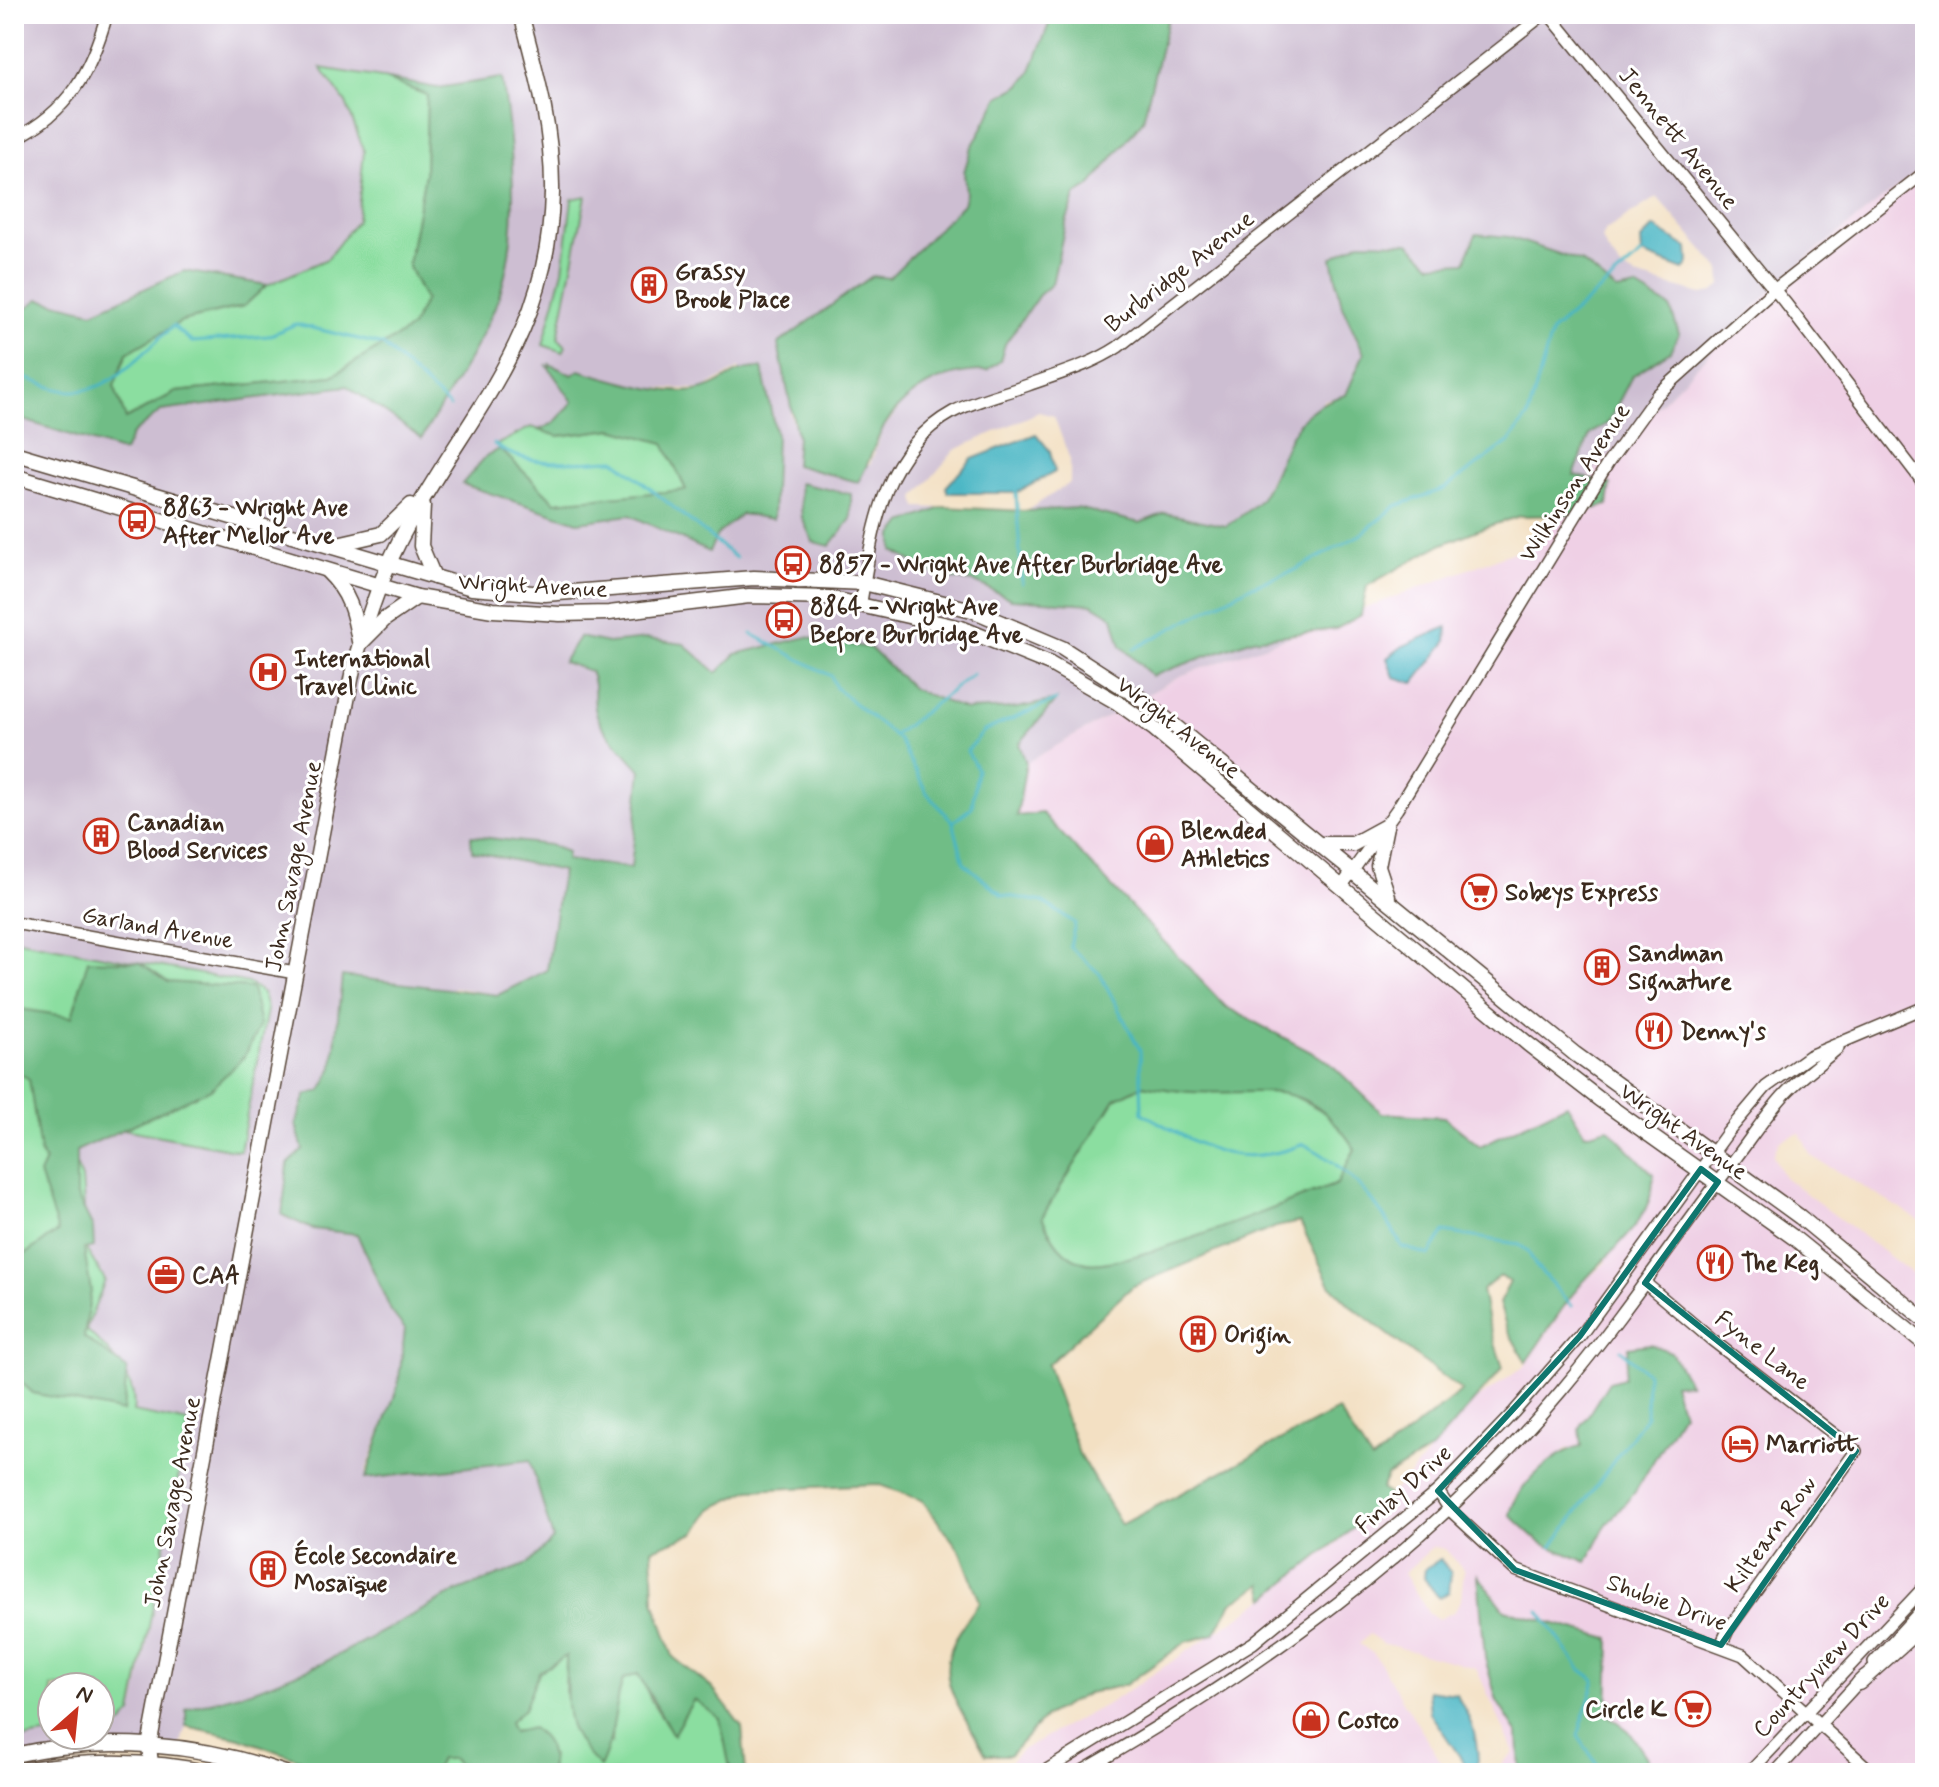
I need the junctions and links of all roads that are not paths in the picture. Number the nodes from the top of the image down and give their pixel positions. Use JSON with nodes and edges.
{"nodes":[{"id":1,"x":107,"y":14,"type":"edge"},
{"id":2,"x":521,"y":14,"type":"edge"},
{"id":3,"x":1546,"y":14,"type":"edge"},
{"id":4,"x":14,"y":139,"type":"edge"},
{"id":5,"x":1925,"y":172,"type":"edge"},
{"id":6,"x":1774,"y":290,"type":"junction"},
{"id":7,"x":14,"y":453,"type":"edge"},
{"id":8,"x":16,"y":476,"type":"edge"},
{"id":9,"x":434,"y":478,"type":"junction"},
{"id":10,"x":1925,"y":485,"type":"edge"},
{"id":11,"x":14,"y":499,"type":"edge"},
{"id":12,"x":325,"y":546,"type":"junction"},
{"id":13,"x":388,"y":565,"type":"junction"},
{"id":14,"x":324,"y":568,"type":"junction"},
{"id":15,"x":434,"y":577,"type":"junction"},
{"id":16,"x":864,"y":583,"type":"junction"},
{"id":17,"x":380,"y":585,"type":"junction"},
{"id":18,"x":417,"y":597,"type":"junction"},
{"id":19,"x":861,"y":602,"type":"junction"},
{"id":20,"x":359,"y":645,"type":"junction"},
{"id":21,"x":1386,"y":826,"type":"junction"},
{"id":22,"x":1321,"y":844,"type":"junction"},
{"id":23,"x":1354,"y":870,"type":"junction"},
{"id":24,"x":1341,"y":887,"type":"junction"},
{"id":25,"x":1390,"y":899,"type":"junction"},
{"id":26,"x":14,"y":923,"type":"edge"},
{"id":27,"x":295,"y":973,"type":"junction"},
{"id":28,"x":1925,"y":1007,"type":"edge"},
{"id":29,"x":1841,"y":1045,"type":"junction"},
{"id":30,"x":1714,"y":1153,"type":"junction"},
{"id":31,"x":1731,"y":1165,"type":"junction"},
{"id":32,"x":1701,"y":1169,"type":"junction"},
{"id":33,"x":1718,"y":1182,"type":"junction"},
{"id":34,"x":1645,"y":1283,"type":"junction"},
{"id":35,"x":1925,"y":1320,"type":"edge"},
{"id":36,"x":1925,"y":1344,"type":"edge"},
{"id":37,"x":1856,"y":1451,"type":"joint"},
{"id":38,"x":1438,"y":1491,"type":"junction"},
{"id":39,"x":1450,"y":1510,"type":"junction"},
{"id":40,"x":1925,"y":1586,"type":"edge"},
{"id":41,"x":1925,"y":1606,"type":"edge"},
{"id":42,"x":1925,"y":1624,"type":"edge"},
{"id":43,"x":1721,"y":1645,"type":"junction"},
{"id":44,"x":1859,"y":1683,"type":"junction"},
{"id":45,"x":1806,"y":1713,"type":"junction"},
{"id":46,"x":1820,"y":1726,"type":"junction"},
{"id":47,"x":149,"y":1746,"type":"junction"},
{"id":48,"x":14,"y":1755,"type":"edge"},
{"id":49,"x":151,"y":1764,"type":"junction"},
{"id":50,"x":14,"y":1771,"type":"edge"},
{"id":51,"x":210,"y":1773,"type":"edge"},
{"id":52,"x":285,"y":1773,"type":"edge"},
{"id":53,"x":1042,"y":1773,"type":"edge"},
{"id":54,"x":1079,"y":1773,"type":"edge"},
{"id":55,"x":1749,"y":1773,"type":"edge"},
{"id":56,"x":1775,"y":1773,"type":"edge"},
{"id":57,"x":1873,"y":1773,"type":"edge"}],
"edges":[{"from":1,"to":4,"type":"street"},
{"from":2,"to":9,"type":"main road","name":"John Savage Avenue"},
{"from":3,"to":6,"type":"street","name":"Jennett Avenue"},
{"from":3,"to":16,"type":"street","name":"Burbridge Avenue"},
{"from":5,"to":6,"type":"street","name":"Wilkinson Avenue"},
{"from":6,"to":10,"type":"street","name":"Jennett Avenue"},
{"from":6,"to":21,"type":"street","name":"Wilkinson Avenue"},
{"from":7,"to":12,"type":"main road","name":"Wright Avenue"},
{"from":8,"to":11,"type":"street"},
{"from":8,"to":14,"type":"main road","name":"Wright Avenue"},
{"from":9,"to":12,"type":"main road"},
{"from":9,"to":13,"type":"main road","name":"John Savage Avenue"},
{"from":9,"to":15,"type":"main road"},
{"from":12,"to":13,"type":"main road","name":"Wright Avenue"},
{"from":13,"to":15,"type":"main road","name":"Wright Avenue"},
{"from":13,"to":17,"type":"main road","name":"John Savage Avenue"},
{"from":14,"to":17,"type":"main road","name":"Wright Avenue"},
{"from":14,"to":20,"type":"main road"},
{"from":15,"to":16,"type":"main road","name":"Wright Avenue"},
{"from":16,"to":19,"type":"street","name":"Burbridge Avenue"},
{"from":16,"to":22,"type":"main road","name":"Wright Avenue"},
{"from":17,"to":18,"type":"main road","name":"Wright Avenue"},
{"from":17,"to":20,"type":"main road","name":"John Savage Avenue"},
{"from":18,"to":19,"type":"main road","name":"Wright Avenue"},
{"from":18,"to":20,"type":"main road"},
{"from":19,"to":24,"type":"main road","name":"Wright Avenue"},
{"from":20,"to":27,"type":"main road","name":"John Savage Avenue"},
{"from":21,"to":22,"type":"main road"},
{"from":21,"to":23,"type":"street","name":"Wilkinson Avenue"},
{"from":21,"to":25,"type":"main road"},
{"from":22,"to":23,"type":"main road","name":"Wright Avenue"},
{"from":23,"to":24,"type":"street","name":"Wilkinson Avenue"},
{"from":23,"to":25,"type":"main road","name":"Wright Avenue"},
{"from":24,"to":32,"type":"main road","name":"Wright Avenue"},
{"from":25,"to":30,"type":"main road","name":"Wright Avenue"},
{"from":26,"to":27,"type":"street","name":"Garland Avenue"},
{"from":27,"to":47,"type":"main road","name":"John Savage Avenue"},
{"from":28,"to":29,"type":"street"},
{"from":29,"to":30,"type":"street","name":"Finlay Drive"},
{"from":29,"to":31,"type":"street","name":"Finlay Drive"},
{"from":30,"to":31,"type":"main road","name":"Wright Avenue"},
{"from":30,"to":32,"type":"street","name":"Finlay Drive"},
{"from":31,"to":33,"type":"street","name":"Finlay Drive"},
{"from":31,"to":35,"type":"main road","name":"Wright Avenue"},
{"from":32,"to":33,"type":"main road","name":"Wright Avenue"},
{"from":32,"to":38,"type":"street","name":"Finlay Drive"},
{"from":33,"to":34,"type":"street","name":"Finlay Drive"},
{"from":33,"to":36,"type":"main road","name":"Wright Avenue"},
{"from":34,"to":37,"type":"street","name":"Fyne Lane"},
{"from":34,"to":39,"type":"street","name":"Finlay Drive"},
{"from":37,"to":43,"type":"street","name":"Kiltearn Row"},
{"from":38,"to":39,"type":"street","name":"Shubie Drive"},
{"from":38,"to":53,"type":"street","name":"Finlay Drive"},
{"from":39,"to":43,"type":"street","name":"Shubie Drive"},
{"from":39,"to":54,"type":"street","name":"Finlay Drive"},
{"from":40,"to":45,"type":"street","name":"Countryview Drive"},
{"from":41,"to":44,"type":"street","name":"Countryview Drive"},
{"from":42,"to":44,"type":"main road"},
{"from":43,"to":45,"type":"street","name":"Shubie Drive"},
{"from":44,"to":46,"type":"street","name":"Countryview Drive"},
{"from":45,"to":46,"type":"street","name":"Shubie Drive"},
{"from":45,"to":55,"type":"street","name":"Countryview Drive"},
{"from":46,"to":56,"type":"street","name":"Countryview Drive"},
{"from":46,"to":57,"type":"street","name":"Shubie Drive"},
{"from":47,"to":48,"type":"main road"},
{"from":47,"to":49,"type":"main road","name":"John Savage Avenue"},
{"from":47,"to":52,"type":"main road"},
{"from":49,"to":50,"type":"main road"},
{"from":49,"to":51,"type":"main road"}]}
